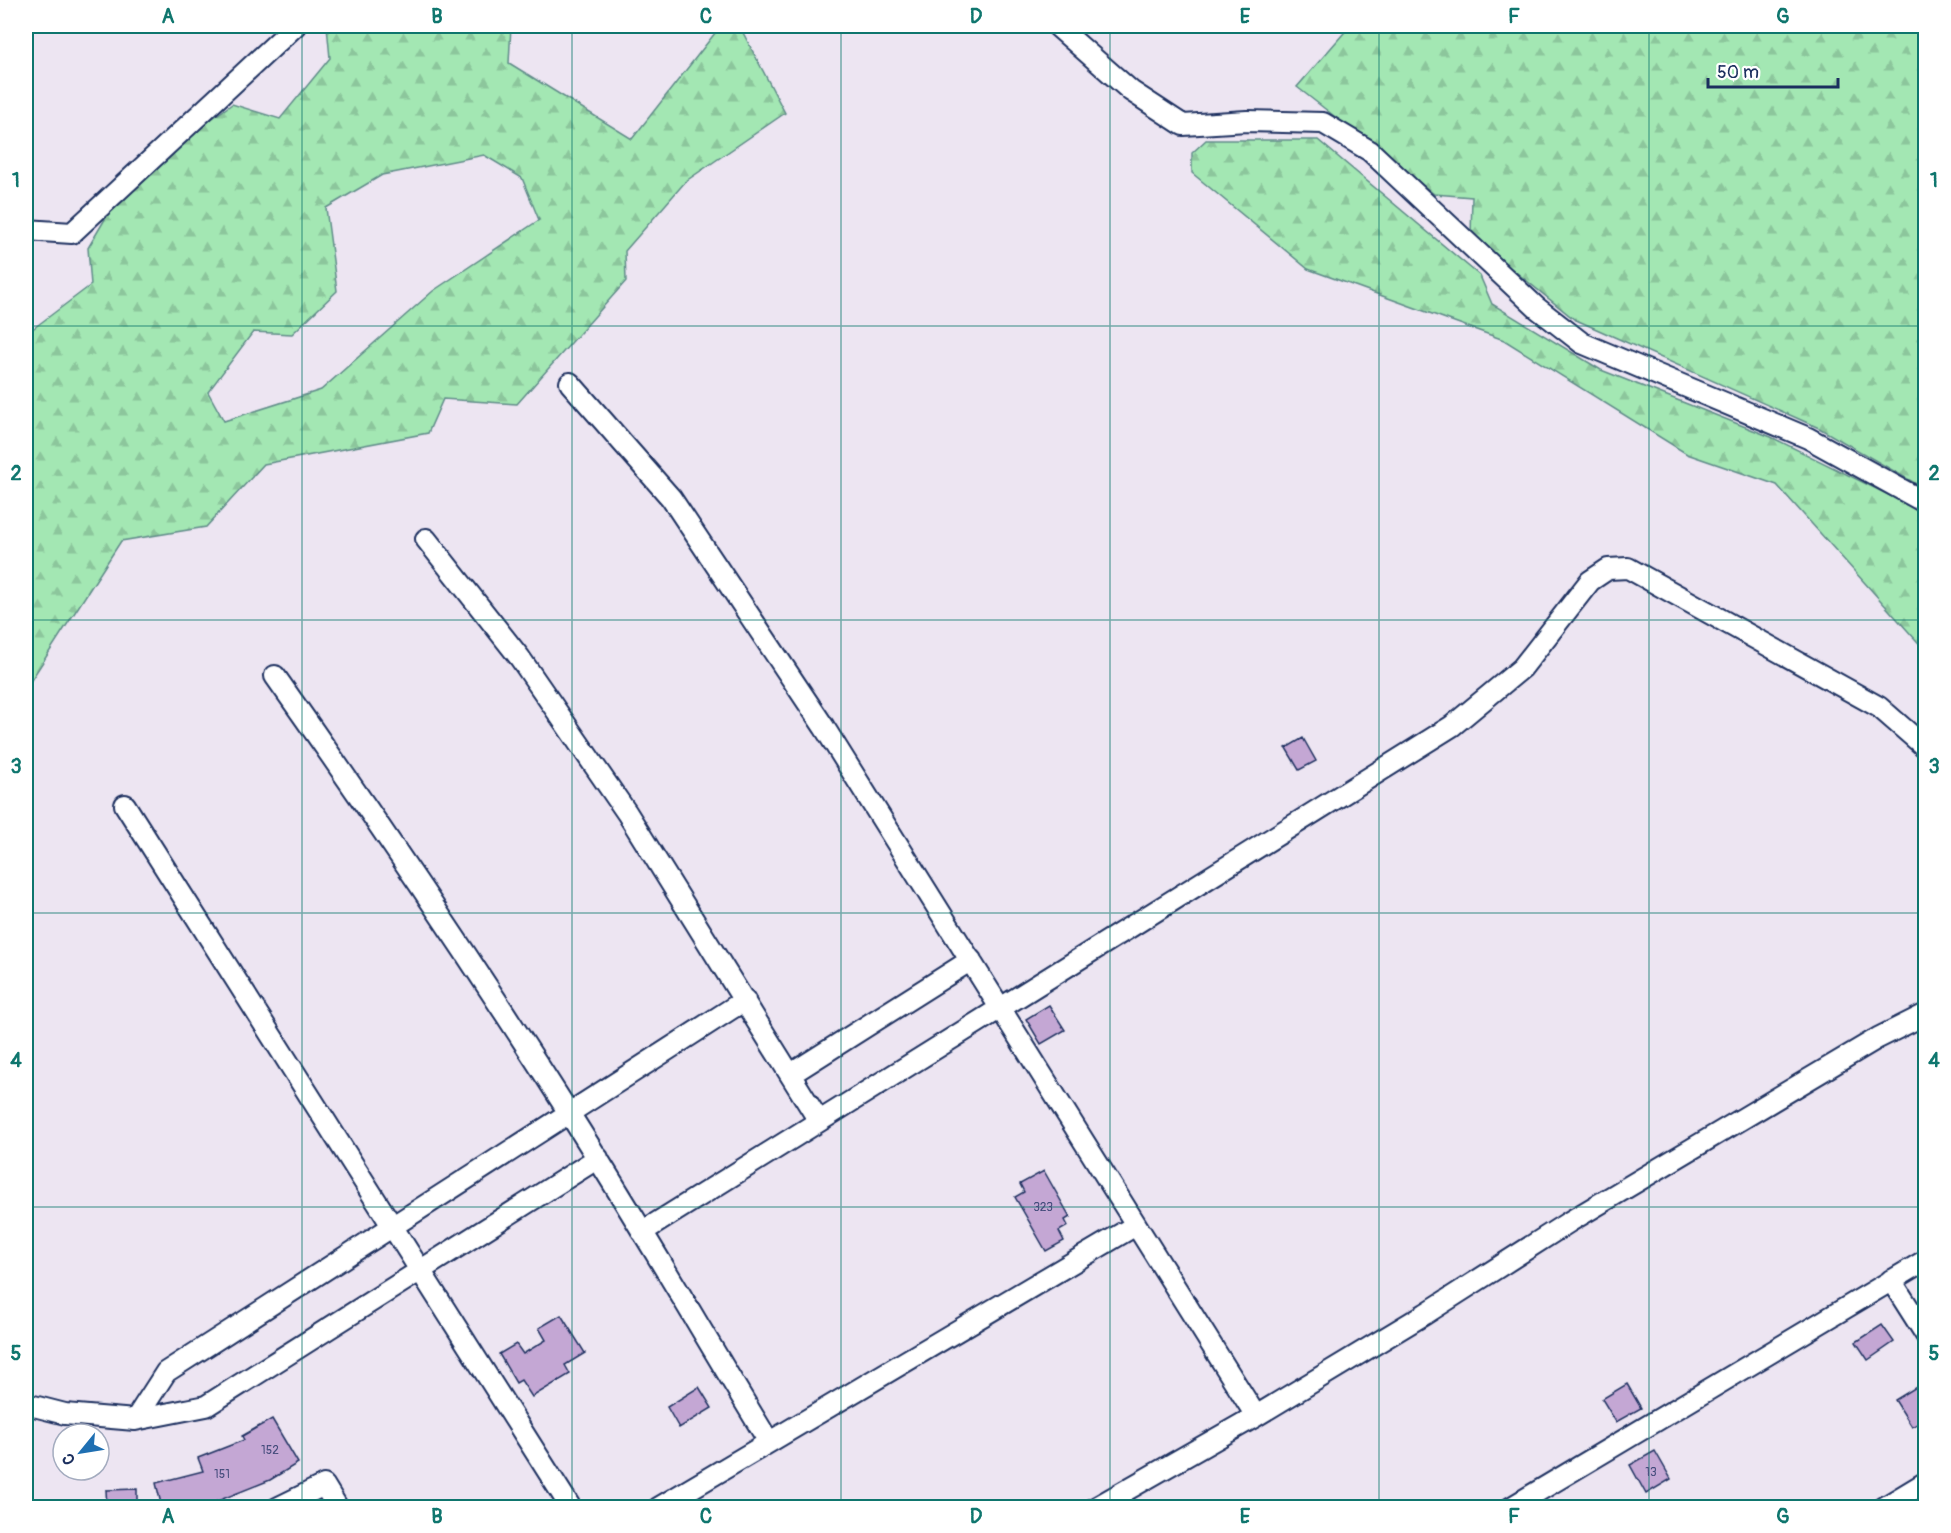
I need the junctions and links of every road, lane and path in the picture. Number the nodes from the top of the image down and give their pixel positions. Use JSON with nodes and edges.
{"nodes":[{"id":1,"x":295,"y":26,"type":"edge"},
{"id":2,"x":1057,"y":26,"type":"edge"},
{"id":3,"x":26,"y":230,"type":"edge"},
{"id":4,"x":570,"y":383,"type":"dead end"},
{"id":5,"x":1926,"y":503,"type":"edge"},
{"id":6,"x":426,"y":539,"type":"dead end"},
{"id":7,"x":275,"y":676,"type":"dead end"},
{"id":8,"x":1926,"y":748,"type":"edge"},
{"id":9,"x":125,"y":805,"type":"dead end"},
{"id":10,"x":971,"y":960,"type":"junction"},
{"id":11,"x":745,"y":1000,"type":"junction"},
{"id":12,"x":1000,"y":1007,"type":"junction"},
{"id":13,"x":1926,"y":1014,"type":"edge"},
{"id":14,"x":791,"y":1074,"type":"junction"},
{"id":15,"x":569,"y":1112,"type":"junction"},
{"id":16,"x":819,"y":1121,"type":"junction"},
{"id":17,"x":598,"y":1158,"type":"junction"},
{"id":18,"x":1136,"y":1225,"type":"junction"},
{"id":19,"x":393,"y":1226,"type":"junction"},
{"id":20,"x":642,"y":1232,"type":"junction"},
{"id":21,"x":1926,"y":1260,"type":"edge"},
{"id":22,"x":422,"y":1271,"type":"junction"},
{"id":23,"x":1891,"y":1280,"type":"junction"},
{"id":24,"x":1926,"y":1335,"type":"edge"},
{"id":25,"x":26,"y":1404,"type":"edge"},
{"id":26,"x":1256,"y":1416,"type":"junction"},
{"id":27,"x":135,"y":1420,"type":"junction"},
{"id":28,"x":769,"y":1442,"type":"junction"},
{"id":29,"x":1926,"y":1482,"type":"edge"},
{"id":30,"x":277,"y":1508,"type":"edge"},
{"id":31,"x":338,"y":1508,"type":"edge"},
{"id":32,"x":571,"y":1508,"type":"edge"},
{"id":33,"x":658,"y":1508,"type":"edge"},
{"id":34,"x":1095,"y":1508,"type":"edge"},
{"id":35,"x":1510,"y":1508,"type":"edge"},
{"id":36,"x":1883,"y":1508,"type":"edge"}],
"edges":[{"from":1,"to":3,"type":"street"},
{"from":2,"to":5,"type":"street"},
{"from":4,"to":10,"type":"street"},
{"from":6,"to":11,"type":"street"},
{"from":7,"to":15,"type":"street"},
{"from":8,"to":12,"type":"street"},
{"from":9,"to":19,"type":"street"},
{"from":10,"to":12,"type":"street"},
{"from":10,"to":14,"type":"street"},
{"from":11,"to":14,"type":"street"},
{"from":11,"to":15,"type":"street"},
{"from":12,"to":16,"type":"street"},
{"from":12,"to":18,"type":"street"},
{"from":13,"to":26,"type":"street"},
{"from":14,"to":16,"type":"street"},
{"from":15,"to":17,"type":"street"},
{"from":15,"to":19,"type":"street"},
{"from":16,"to":20,"type":"street"},
{"from":17,"to":20,"type":"street"},
{"from":17,"to":22,"type":"street"},
{"from":18,"to":26,"type":"street"},
{"from":18,"to":28,"type":"street"},
{"from":19,"to":22,"type":"street"},
{"from":19,"to":27,"type":"street"},
{"from":20,"to":28,"type":"street"},
{"from":21,"to":23,"type":"street"},
{"from":22,"to":27,"type":"street"},
{"from":22,"to":32,"type":"street"},
{"from":23,"to":24,"type":"street"},
{"from":23,"to":35,"type":"street"},
{"from":25,"to":27,"type":"street"},
{"from":26,"to":34,"type":"street"},
{"from":28,"to":33,"type":"street"},
{"from":29,"to":36,"type":"street"},
{"from":30,"to":31,"type":"street"}]}
